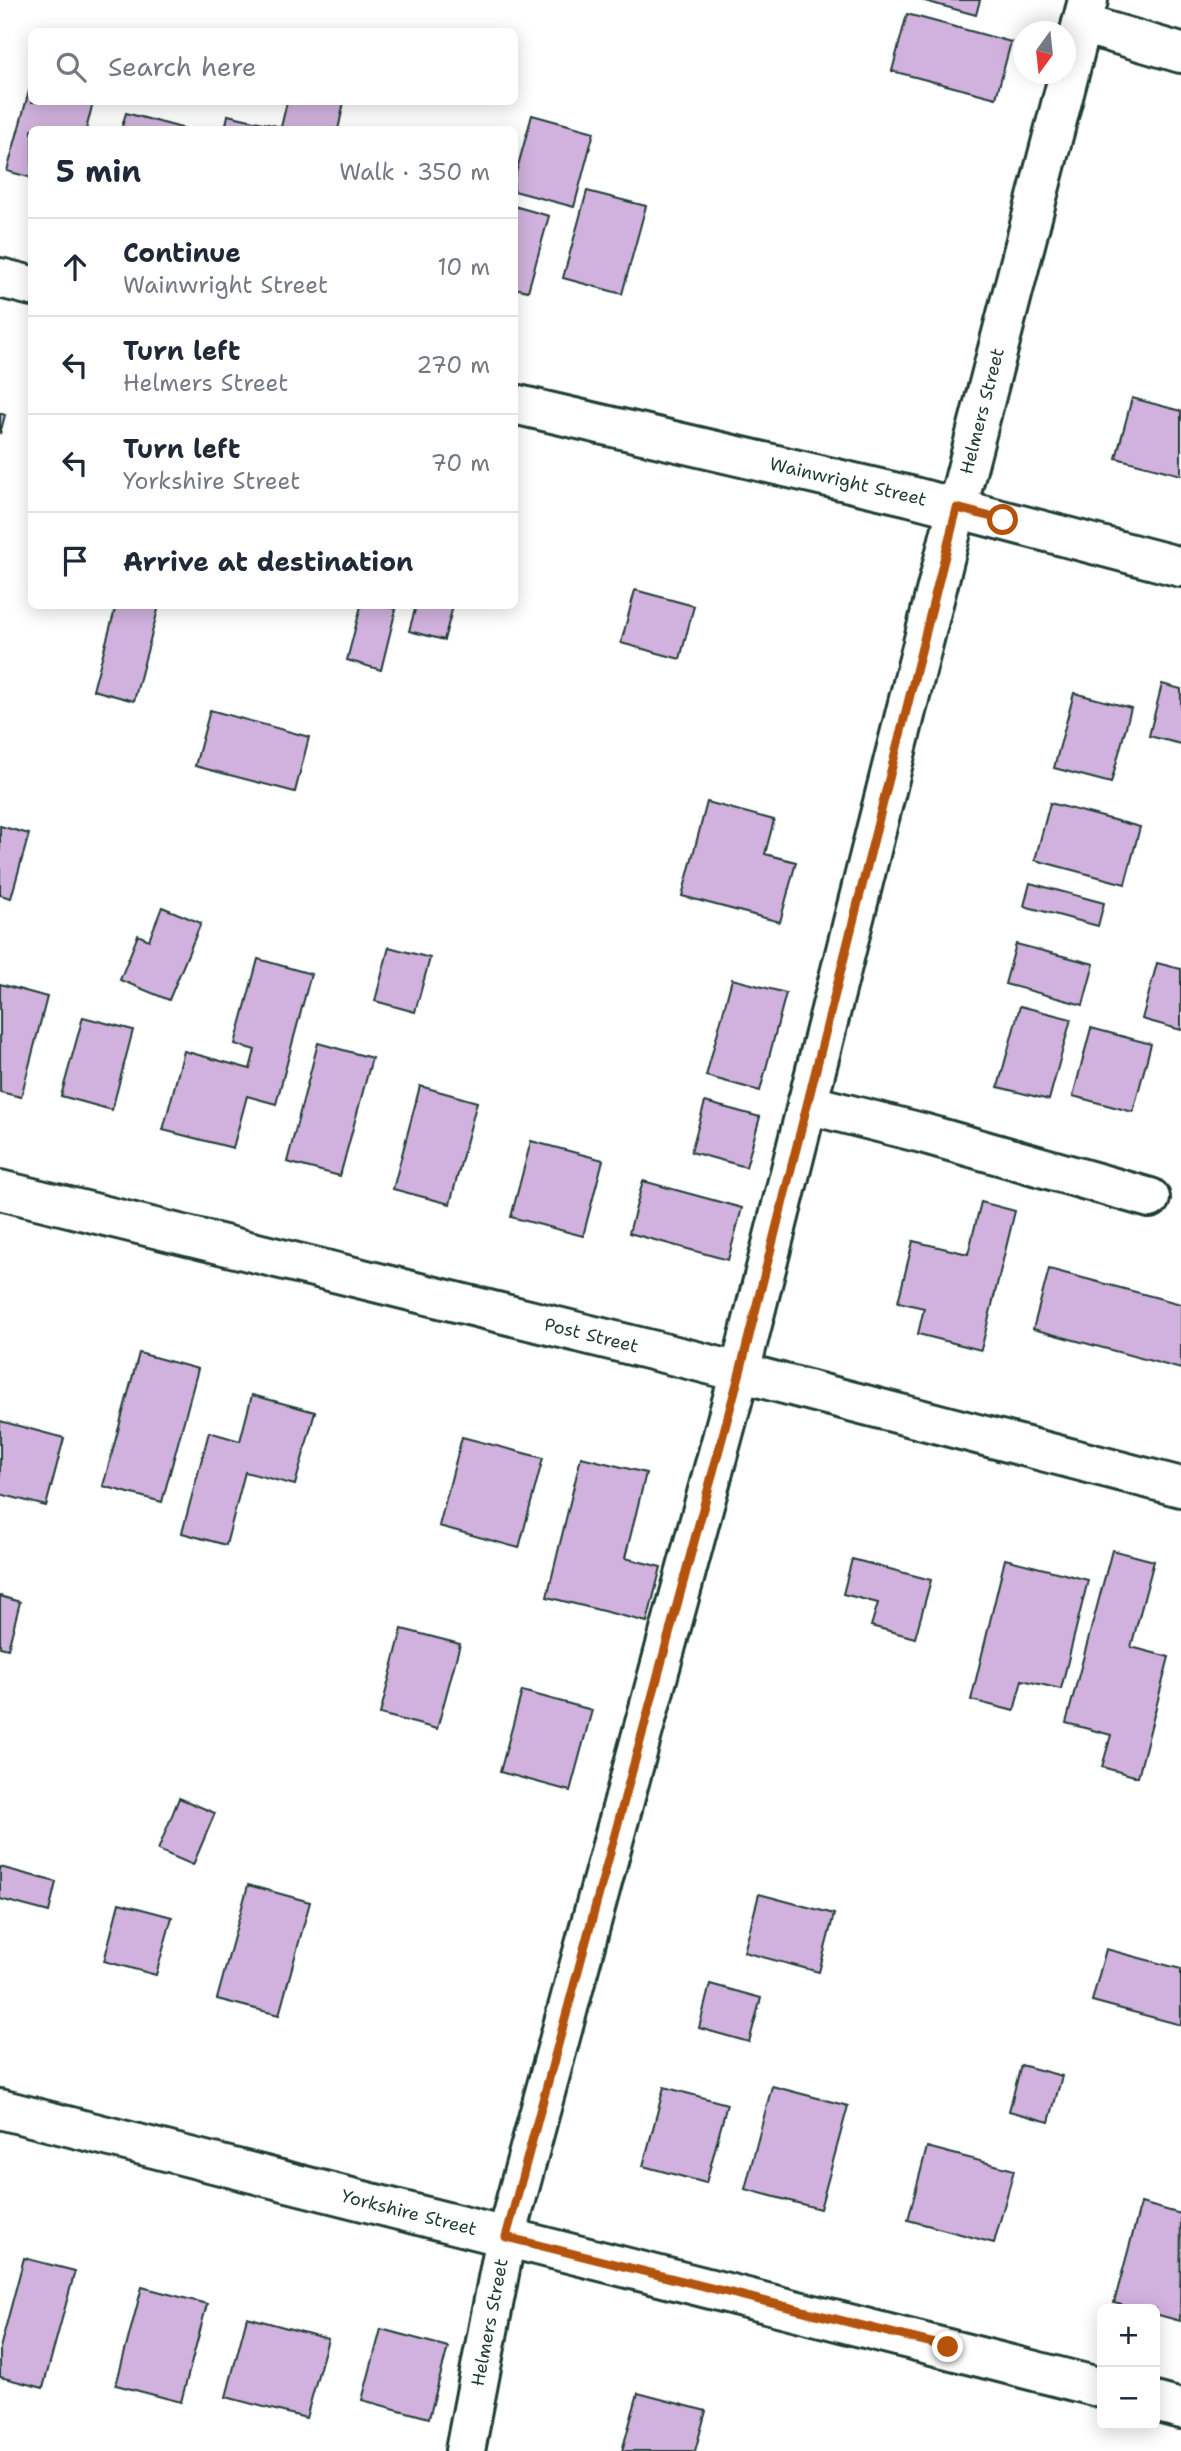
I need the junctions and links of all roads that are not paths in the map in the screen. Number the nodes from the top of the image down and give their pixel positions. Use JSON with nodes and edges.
{"nodes":[{"id":1,"x":1085,"y":12,"type":"edge"},
{"id":2,"x":1181,"y":53,"type":"edge"},
{"id":3,"x":0,"y":278,"type":"edge"},
{"id":4,"x":28,"y":285,"type":"edge"},
{"id":5,"x":518,"y":405,"type":"edge"},
{"id":6,"x":957,"y":508,"type":"junction"},
{"id":7,"x":1181,"y":567,"type":"edge"},
{"id":8,"x":807,"y":1104,"type":"junction"},
{"id":9,"x":0,"y":1190,"type":"edge"},
{"id":10,"x":1150,"y":1198,"type":"dead end"},
{"id":11,"x":740,"y":1372,"type":"junction"},
{"id":12,"x":1181,"y":1487,"type":"edge"},
{"id":13,"x":0,"y":2109,"type":"edge"},
{"id":14,"x":506,"y":2237,"type":"junction"},
{"id":15,"x":1097,"y":2387,"type":"edge"},
{"id":16,"x":1160,"y":2403,"type":"edge"},
{"id":17,"x":1181,"y":2409,"type":"edge"},
{"id":18,"x":464,"y":2451,"type":"edge"}],
"edges":[{"from":1,"to":2,"type":"street"},
{"from":1,"to":6,"type":"street","name":"Helmers Street"},
{"from":3,"to":4,"type":"street"},
{"from":5,"to":6,"type":"street","name":"Wainwright Street"},
{"from":6,"to":7,"type":"street","name":"Wainwright Street"},
{"from":6,"to":8,"type":"street","name":"Helmers Street"},
{"from":8,"to":10,"type":"street"},
{"from":8,"to":11,"type":"street","name":"Helmers Street"},
{"from":9,"to":11,"type":"street","name":"Post Street"},
{"from":11,"to":12,"type":"street","name":"Post Street"},
{"from":11,"to":14,"type":"street","name":"Helmers Street"},
{"from":13,"to":14,"type":"street","name":"Yorkshire Street"},
{"from":14,"to":15,"type":"street","name":"Yorkshire Street"},
{"from":14,"to":18,"type":"street","name":"Helmers Street"},
{"from":16,"to":17,"type":"street"}]}
